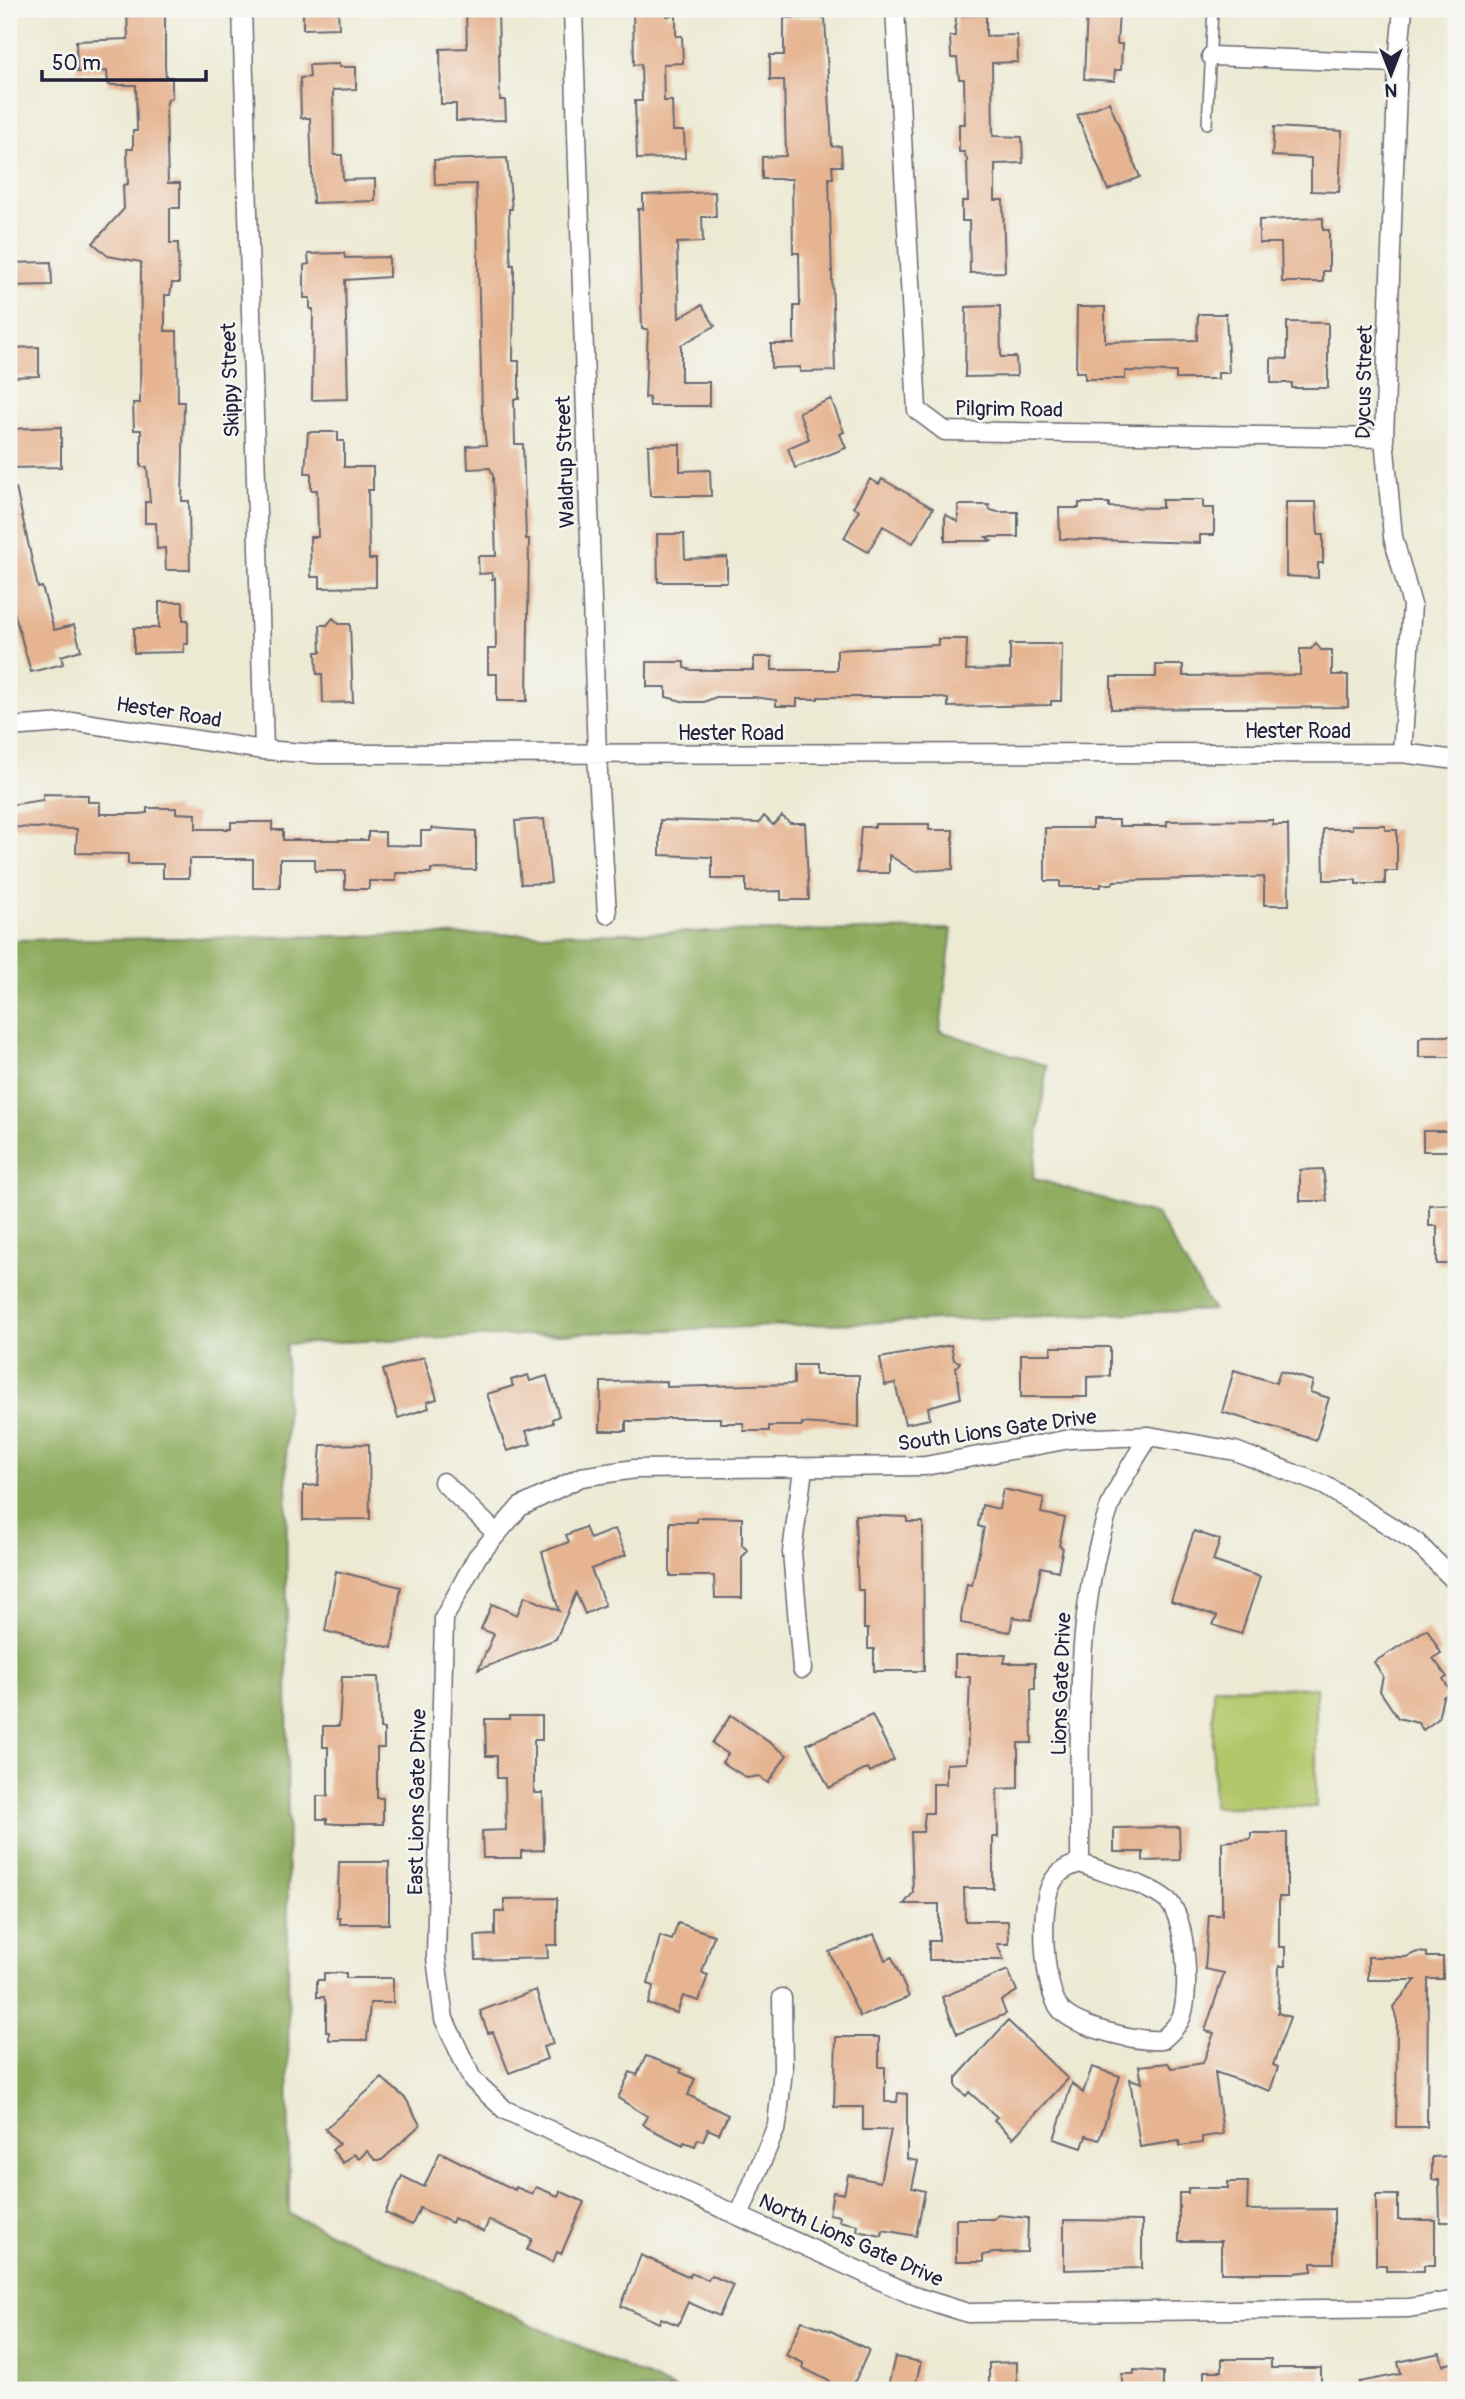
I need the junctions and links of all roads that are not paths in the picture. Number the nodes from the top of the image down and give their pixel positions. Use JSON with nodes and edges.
{"nodes":[{"id":1,"x":242,"y":9,"type":"edge"},
{"id":2,"x":573,"y":9,"type":"edge"},
{"id":3,"x":895,"y":9,"type":"edge"},
{"id":4,"x":1213,"y":9,"type":"edge"},
{"id":5,"x":1403,"y":9,"type":"edge"},
{"id":6,"x":1211,"y":56,"type":"junction"},
{"id":7,"x":1398,"y":64,"type":"junction"},
{"id":8,"x":1207,"y":124,"type":"dead end"},
{"id":9,"x":1384,"y":438,"type":"junction"},
{"id":10,"x":9,"y":727,"type":"edge"},
{"id":11,"x":264,"y":750,"type":"junction"},
{"id":12,"x":1402,"y":753,"type":"junction"},
{"id":13,"x":597,"y":756,"type":"junction"},
{"id":14,"x":1456,"y":760,"type":"edge"},
{"id":15,"x":607,"y":914,"type":"dead end"},
{"id":16,"x":1149,"y":1436,"type":"junction"},
{"id":17,"x":803,"y":1469,"type":"junction"},
{"id":18,"x":443,"y":1482,"type":"dead end"},
{"id":19,"x":497,"y":1534,"type":"junction"},
{"id":20,"x":1456,"y":1582,"type":"edge"},
{"id":21,"x":802,"y":1669,"type":"dead end"},
{"id":22,"x":1080,"y":1863,"type":"junction"},
{"id":23,"x":782,"y":1998,"type":"dead end"},
{"id":24,"x":472,"y":2079,"type":"joint"},
{"id":25,"x":739,"y":2216,"type":"junction"},
{"id":26,"x":1456,"y":2300,"type":"edge"}],
"edges":[{"from":1,"to":11,"type":"street","name":"Skippy Street"},
{"from":2,"to":13,"type":"street","name":"Waldrup Street"},
{"from":3,"to":9,"type":"street","name":"Pilgrim Road"},
{"from":4,"to":6,"type":"lane"},
{"from":5,"to":7,"type":"street","name":"Dycus Street"},
{"from":6,"to":7,"type":"street"},
{"from":6,"to":8,"type":"lane"},
{"from":7,"to":9,"type":"street","name":"Dycus Street"},
{"from":9,"to":12,"type":"street","name":"Dycus Street"},
{"from":10,"to":11,"type":"street","name":"Hester Road"},
{"from":11,"to":13,"type":"street","name":"Hester Road"},
{"from":12,"to":13,"type":"street","name":"Hester Road"},
{"from":12,"to":14,"type":"street","name":"Hester Road"},
{"from":13,"to":15,"type":"street","name":"Waldrup Street"},
{"from":16,"to":17,"type":"street","name":"South Lions Gate Drive"},
{"from":16,"to":20,"type":"street","name":"South Lions Gate Drive"},
{"from":16,"to":22,"type":"street","name":"Lions Gate Drive"},
{"from":17,"to":19,"type":"street","name":"South Lions Gate Drive"},
{"from":17,"to":21,"type":"street"},
{"from":18,"to":19,"type":"street"},
{"from":19,"to":24,"type":"street","name":"East Lions Gate Drive"},
{"from":22,"to":22,"type":"street"},
{"from":23,"to":25,"type":"street"},
{"from":24,"to":25,"type":"street","name":"North Lions Gate Drive"},
{"from":25,"to":26,"type":"street","name":"North Lions Gate Drive"}]}
